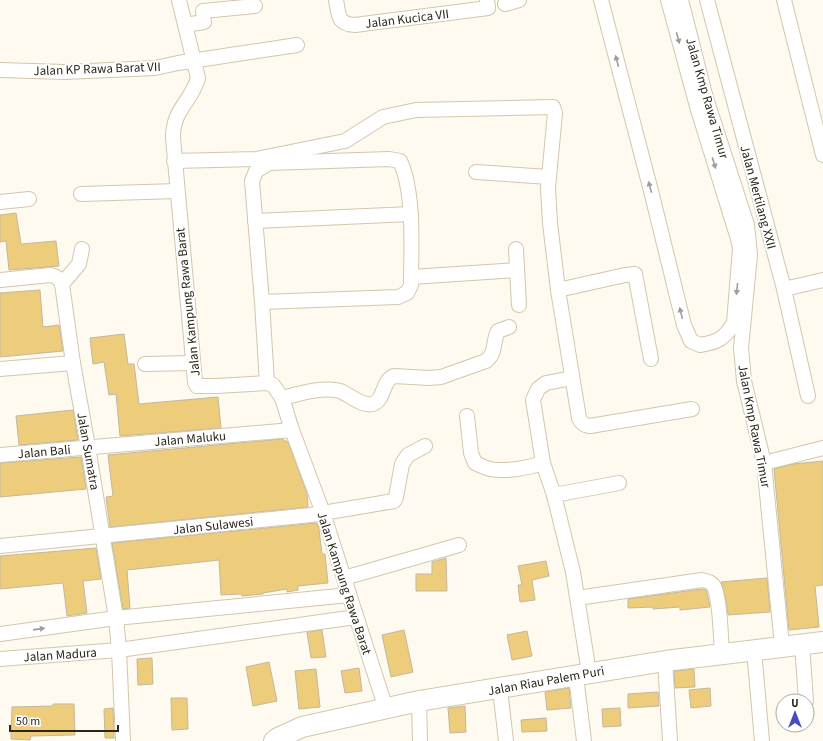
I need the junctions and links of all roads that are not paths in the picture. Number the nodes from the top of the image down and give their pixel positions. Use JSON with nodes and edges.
{"nodes":[{"id":1,"x":179,"y":0,"type":"edge"},
{"id":2,"x":336,"y":0,"type":"edge"},
{"id":3,"x":487,"y":0,"type":"edge"},
{"id":4,"x":519,"y":0,"type":"edge"},
{"id":5,"x":601,"y":0,"type":"edge"},
{"id":6,"x":668,"y":0,"type":"edge"},
{"id":7,"x":681,"y":0,"type":"edge"},
{"id":8,"x":707,"y":0,"type":"edge"},
{"id":9,"x":784,"y":0,"type":"edge"},
{"id":10,"x":505,"y":4,"type":"dead end"},
{"id":11,"x":255,"y":6,"type":"dead end"},
{"id":12,"x":185,"y":25,"type":"junction"},
{"id":13,"x":296,"y":45,"type":"dead end"},
{"id":14,"x":194,"y":61,"type":"junction"},
{"id":15,"x":0,"y":70,"type":"edge"},
{"id":16,"x":823,"y":155,"type":"edge"},
{"id":17,"x":174,"y":161,"type":"junction"},
{"id":18,"x":476,"y":172,"type":"dead end"},
{"id":19,"x":549,"y":177,"type":"junction"},
{"id":20,"x":177,"y":191,"type":"junction"},
{"id":21,"x":81,"y":194,"type":"dead end"},
{"id":22,"x":29,"y":199,"type":"dead end"},
{"id":23,"x":0,"y":202,"type":"edge"},
{"id":24,"x":411,"y":214,"type":"junction"},
{"id":25,"x":255,"y":221,"type":"junction"},
{"id":26,"x":82,"y":249,"type":"dead end"},
{"id":27,"x":516,"y":249,"type":"dead end"},
{"id":28,"x":516,"y":270,"type":"junction"},
{"id":29,"x":411,"y":277,"type":"junction"},
{"id":30,"x":0,"y":280,"type":"edge"},
{"id":31,"x":823,"y":280,"type":"edge"},
{"id":32,"x":62,"y":284,"type":"junction"},
{"id":33,"x":784,"y":289,"type":"junction"},
{"id":34,"x":558,"y":290,"type":"junction"},
{"id":35,"x":262,"y":302,"type":"junction"},
{"id":36,"x":519,"y":305,"type":"dead end"},
{"id":37,"x":509,"y":326,"type":"dead end"},
{"id":38,"x":651,"y":359,"type":"dead end"},
{"id":39,"x":192,"y":362,"type":"junction"},
{"id":40,"x":73,"y":363,"type":"junction"},
{"id":41,"x":146,"y":364,"type":"dead end"},
{"id":42,"x":0,"y":369,"type":"edge"},
{"id":43,"x":572,"y":378,"type":"junction"},
{"id":44,"x":267,"y":383,"type":"junction"},
{"id":45,"x":808,"y":396,"type":"dead end"},
{"id":46,"x":282,"y":398,"type":"junction"},
{"id":47,"x":692,"y":408,"type":"dead end"},
{"id":48,"x":467,"y":416,"type":"dead end"},
{"id":49,"x":292,"y":430,"type":"junction"},
{"id":50,"x":425,"y":446,"type":"dead end"},
{"id":51,"x":88,"y":447,"type":"junction"},
{"id":52,"x":823,"y":448,"type":"edge"},
{"id":53,"x":0,"y":455,"type":"edge"},
{"id":54,"x":544,"y":463,"type":"junction"},
{"id":55,"x":764,"y":463,"type":"junction"},
{"id":56,"x":619,"y":483,"type":"dead end"},
{"id":57,"x":554,"y":495,"type":"junction"},
{"id":58,"x":323,"y":513,"type":"junction"},
{"id":59,"x":103,"y":536,"type":"junction"},
{"id":60,"x":460,"y":545,"type":"dead end"},
{"id":61,"x":0,"y":546,"type":"edge"},
{"id":62,"x":344,"y":578,"type":"junction"},
{"id":63,"x":349,"y":596,"type":"junction"},
{"id":64,"x":584,"y":597,"type":"dead end"},
{"id":65,"x":356,"y":617,"type":"junction"},
{"id":66,"x":116,"y":618,"type":"junction"},
{"id":67,"x":0,"y":634,"type":"edge"},
{"id":68,"x":823,"y":642,"type":"edge"},
{"id":69,"x":802,"y":644,"type":"junction"},
{"id":70,"x":782,"y":646,"type":"junction"},
{"id":71,"x":120,"y":650,"type":"junction"},
{"id":72,"x":754,"y":650,"type":"junction"},
{"id":73,"x":722,"y":654,"type":"junction"},
{"id":74,"x":0,"y":659,"type":"edge"},
{"id":75,"x":665,"y":661,"type":"junction"},
{"id":76,"x":582,"y":674,"type":"junction"},
{"id":77,"x":500,"y":689,"type":"junction"},
{"id":78,"x":805,"y":693,"type":"edge"},
{"id":79,"x":419,"y":701,"type":"junction"},
{"id":80,"x":386,"y":708,"type":"junction"},
{"id":81,"x":123,"y":741,"type":"edge"},
{"id":82,"x":274,"y":741,"type":"edge"},
{"id":83,"x":420,"y":741,"type":"edge"},
{"id":84,"x":506,"y":741,"type":"edge"},
{"id":85,"x":584,"y":741,"type":"edge"},
{"id":86,"x":670,"y":741,"type":"edge"},
{"id":87,"x":762,"y":741,"type":"edge"}],
"edges":[{"from":1,"to":12,"type":"street","name":"Jalan Kampung Rawa Barat"},
{"from":2,"to":3,"type":"street","name":"Jalan Kucica VII"},
{"from":4,"to":10,"type":"street"},
{"from":6,"to":5,"type":"street","one_way":true},
{"from":7,"to":55,"type":"street","name":"Jalan Kmp Rawa Timur"},
{"from":8,"to":33,"type":"street","name":"Jalan Mertilang XXII"},
{"from":9,"to":16,"type":"street"},
{"from":11,"to":12,"type":"street"},
{"from":12,"to":14,"type":"street","name":"Jalan Kampung Rawa Barat"},
{"from":13,"to":14,"type":"street","name":"Jalan KP Rawa Barat VII"},
{"from":14,"to":15,"type":"street","name":"Jalan KP Rawa Barat VII"},
{"from":14,"to":17,"type":"street","name":"Jalan Kampung Rawa Barat"},
{"from":17,"to":19,"type":"street"},
{"from":17,"to":20,"type":"street","name":"Jalan Kampung Rawa Barat"},
{"from":18,"to":19,"type":"street"},
{"from":19,"to":34,"type":"street"},
{"from":20,"to":21,"type":"street"},
{"from":20,"to":39,"type":"street","name":"Jalan Kampung Rawa Barat"},
{"from":22,"to":23,"type":"street"},
{"from":24,"to":25,"type":"street"},
{"from":24,"to":25,"type":"street"},
{"from":24,"to":29,"type":"street"},
{"from":25,"to":35,"type":"street"},
{"from":26,"to":32,"type":"street"},
{"from":27,"to":28,"type":"street"},
{"from":28,"to":29,"type":"street"},
{"from":28,"to":36,"type":"street"},
{"from":29,"to":35,"type":"street"},
{"from":30,"to":32,"type":"street"},
{"from":31,"to":33,"type":"street"},
{"from":32,"to":40,"type":"street","name":"Jalan Sumatra"},
{"from":33,"to":45,"type":"street","name":"Jalan Mertilang XXII"},
{"from":34,"to":38,"type":"street"},
{"from":34,"to":43,"type":"street"},
{"from":35,"to":44,"type":"street"},
{"from":37,"to":46,"type":"street"},
{"from":39,"to":41,"type":"street"},
{"from":39,"to":44,"type":"street","name":"Jalan Kampung Rawa Barat"},
{"from":40,"to":42,"type":"street"},
{"from":40,"to":51,"type":"street","name":"Jalan Sumatra"},
{"from":43,"to":47,"type":"street"},
{"from":43,"to":54,"type":"street"},
{"from":44,"to":46,"type":"street","name":"Jalan Kampung Rawa Barat"},
{"from":46,"to":49,"type":"street","name":"Jalan Kampung Rawa Barat"},
{"from":48,"to":54,"type":"street"},
{"from":49,"to":51,"type":"street","name":"Jalan Maluku"},
{"from":49,"to":58,"type":"street","name":"Jalan Kampung Rawa Barat"},
{"from":50,"to":58,"type":"street","name":"Jalan Sulawesi"},
{"from":51,"to":53,"type":"street","name":"Jalan Bali"},
{"from":51,"to":59,"type":"street","name":"Jalan Sumatra"},
{"from":52,"to":55,"type":"street"},
{"from":54,"to":57,"type":"street"},
{"from":55,"to":70,"type":"street","name":"Jalan Kmp Rawa Timur"},
{"from":56,"to":57,"type":"street"},
{"from":57,"to":76,"type":"street"},
{"from":58,"to":59,"type":"street","name":"Jalan Sulawesi"},
{"from":58,"to":62,"type":"street","name":"Jalan Kampung Rawa Barat"},
{"from":59,"to":61,"type":"street","name":"Jalan Sulawesi"},
{"from":59,"to":66,"type":"street","name":"Jalan Sumatra"},
{"from":60,"to":62,"type":"street"},
{"from":62,"to":63,"type":"street","name":"Jalan Kampung Rawa Barat"},
{"from":63,"to":65,"type":"street","name":"Jalan Kampung Rawa Barat"},
{"from":63,"to":66,"type":"street"},
{"from":64,"to":73,"type":"street"},
{"from":65,"to":71,"type":"street"},
{"from":65,"to":80,"type":"street","name":"Jalan Kampung Rawa Barat"},
{"from":67,"to":66,"type":"street","name":"Jalan Madura","one_way":true},
{"from":66,"to":71,"type":"street","name":"Jalan Sumatra"},
{"from":68,"to":69,"type":"street","name":"Jalan Riau Palem Puri"},
{"from":69,"to":70,"type":"street","name":"Jalan Riau Palem Puri"},
{"from":69,"to":78,"type":"street"},
{"from":70,"to":72,"type":"street","name":"Jalan Riau Palem Puri"},
{"from":71,"to":74,"type":"street","name":"Jalan Madura"},
{"from":71,"to":81,"type":"street","name":"Jalan Sumatra"},
{"from":72,"to":73,"type":"street","name":"Jalan Riau Palem Puri"},
{"from":72,"to":87,"type":"street"},
{"from":73,"to":75,"type":"street","name":"Jalan Riau Palem Puri"},
{"from":75,"to":76,"type":"street","name":"Jalan Riau Palem Puri"},
{"from":75,"to":86,"type":"street"},
{"from":76,"to":77,"type":"street","name":"Jalan Riau Palem Puri"},
{"from":76,"to":85,"type":"street"},
{"from":77,"to":79,"type":"street","name":"Jalan Riau Palem Puri"},
{"from":77,"to":84,"type":"street"},
{"from":79,"to":80,"type":"street","name":"Jalan Riau Palem Puri"},
{"from":79,"to":83,"type":"street"},
{"from":80,"to":82,"type":"street","name":"Jalan Riau Palem Puri"}]}
